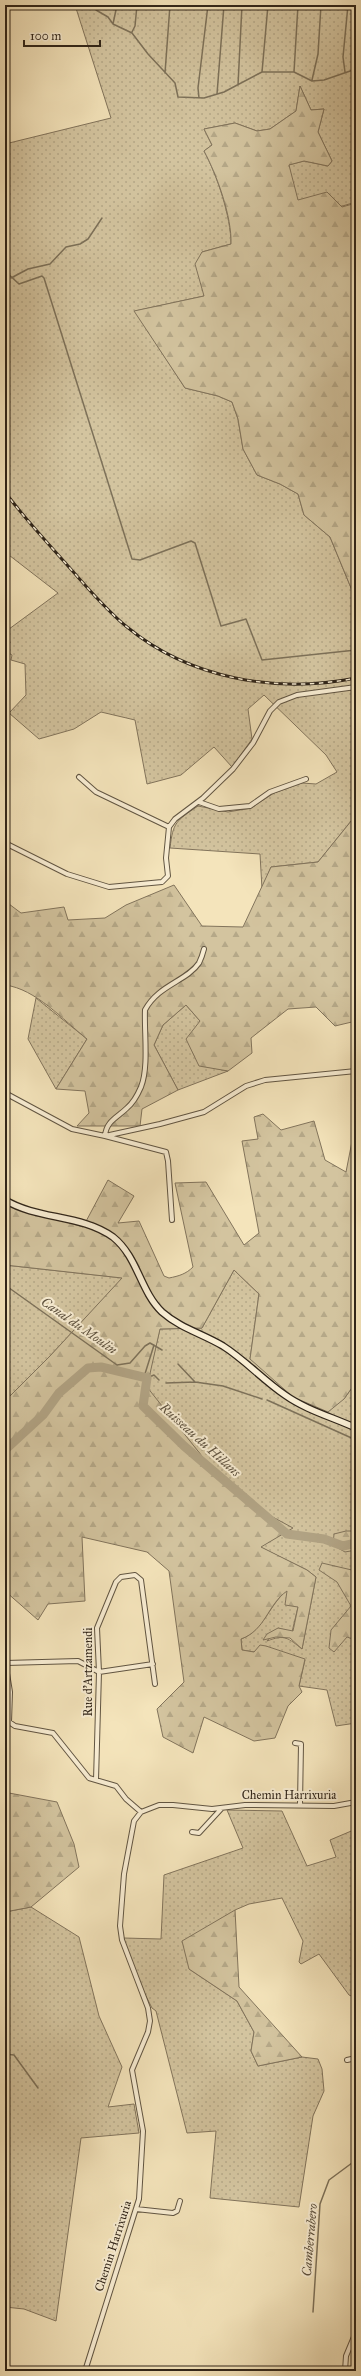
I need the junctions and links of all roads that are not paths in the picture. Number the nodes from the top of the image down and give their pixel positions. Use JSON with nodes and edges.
{"nodes":[{"id":1,"x":356,"y":687,"type":"edge"},
{"id":2,"x":79,"y":777,"type":"dead end"},
{"id":3,"x":306,"y":779,"type":"dead end"},
{"id":4,"x":199,"y":802,"type":"junction"},
{"id":5,"x":169,"y":826,"type":"junction"},
{"id":6,"x":5,"y":843,"type":"edge"},
{"id":7,"x":204,"y":949,"type":"dead end"},
{"id":8,"x":356,"y":1071,"type":"edge"},
{"id":9,"x":5,"y":1093,"type":"edge"},
{"id":10,"x":105,"y":1136,"type":"junction"},
{"id":11,"x":5,"y":1200,"type":"edge"},
{"id":12,"x":172,"y":1220,"type":"dead end"},
{"id":13,"x":356,"y":1428,"type":"edge"},
{"id":14,"x":5,"y":1662,"type":"edge"},
{"id":15,"x":152,"y":1664,"type":"junction"},
{"id":16,"x":99,"y":1672,"type":"junction"},
{"id":17,"x":155,"y":1684,"type":"dead end"},
{"id":18,"x":7,"y":1722,"type":"edge"},
{"id":19,"x":295,"y":1744,"type":"dead end"},
{"id":20,"x":96,"y":1780,"type":"junction"},
{"id":21,"x":356,"y":1802,"type":"edge"},
{"id":22,"x":300,"y":1804,"type":"junction"},
{"id":23,"x":222,"y":1808,"type":"junction"},
{"id":24,"x":140,"y":1812,"type":"junction"},
{"id":25,"x":192,"y":1832,"type":"dead end"},
{"id":26,"x":356,"y":2058,"type":"edge"},
{"id":27,"x":348,"y":2060,"type":"dead end"},
{"id":28,"x":180,"y":2201,"type":"dead end"},
{"id":29,"x":136,"y":2209,"type":"junction"},
{"id":30,"x":356,"y":2332,"type":"edge"},
{"id":31,"x":85,"y":2371,"type":"edge"},
{"id":32,"x":345,"y":2371,"type":"edge"}],
"edges":[{"from":1,"to":4,"type":"street"},
{"from":2,"to":5,"type":"street"},
{"from":3,"to":4,"type":"street"},
{"from":4,"to":5,"type":"street"},
{"from":5,"to":6,"type":"street"},
{"from":7,"to":10,"type":"street"},
{"from":8,"to":10,"type":"street"},
{"from":9,"to":10,"type":"street"},
{"from":10,"to":12,"type":"street"},
{"from":11,"to":13,"type":"street"},
{"from":14,"to":16,"type":"street"},
{"from":14,"to":18,"type":"street"},
{"from":15,"to":16,"type":"street"},
{"from":15,"to":16,"type":"street","name":"Rue d'Artzamendi"},
{"from":15,"to":17,"type":"street","name":"Rue d'Artzamendi"},
{"from":16,"to":20,"type":"street","name":"Rue d'Artzamendi"},
{"from":18,"to":20,"type":"street"},
{"from":19,"to":22,"type":"street"},
{"from":20,"to":24,"type":"street"},
{"from":21,"to":22,"type":"street","name":"Chemin Harrixuria"},
{"from":22,"to":23,"type":"street","name":"Chemin Harrixuria"},
{"from":23,"to":24,"type":"street","name":"Chemin Harrixuria"},
{"from":23,"to":25,"type":"street"},
{"from":24,"to":29,"type":"street","name":"Chemin Harrixuria"},
{"from":26,"to":27,"type":"street"},
{"from":28,"to":29,"type":"street"},
{"from":29,"to":31,"type":"street","name":"Chemin Harrixuria"},
{"from":30,"to":32,"type":"street"}]}
